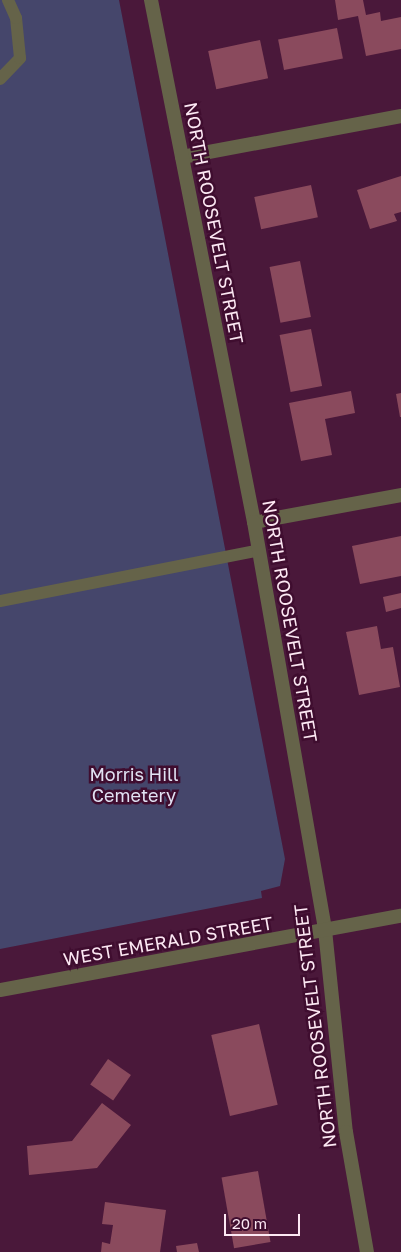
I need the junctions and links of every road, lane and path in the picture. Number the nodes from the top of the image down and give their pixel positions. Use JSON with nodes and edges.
{"nodes":[{"id":1,"x":8,"y":0,"type":"edge"},
{"id":2,"x":151,"y":0,"type":"edge"},
{"id":3,"x":0,"y":79,"type":"edge"},
{"id":4,"x":401,"y":116,"type":"edge"},
{"id":5,"x":182,"y":157,"type":"junction"},
{"id":6,"x":401,"y":495,"type":"edge"},
{"id":7,"x":254,"y":522,"type":"junction"},
{"id":8,"x":259,"y":550,"type":"junction"},
{"id":9,"x":0,"y":602,"type":"edge"},
{"id":10,"x":401,"y":916,"type":"edge"},
{"id":11,"x":325,"y":930,"type":"junction"},
{"id":12,"x":0,"y":990,"type":"edge"},
{"id":13,"x":368,"y":1252,"type":"edge"}],
"edges":[{"from":1,"to":3,"type":"lane"},
{"from":2,"to":5,"type":"street","name":"NORTH ROOSEVELT STREET"},
{"from":4,"to":5,"type":"street"},
{"from":5,"to":7,"type":"street","name":"NORTH ROOSEVELT STREET"},
{"from":6,"to":7,"type":"street"},
{"from":7,"to":8,"type":"street","name":"NORTH ROOSEVELT STREET"},
{"from":8,"to":9,"type":"lane"},
{"from":8,"to":11,"type":"street","name":"NORTH ROOSEVELT STREET"},
{"from":10,"to":11,"type":"street","name":"WEST EMERALD STREET"},
{"from":11,"to":12,"type":"street","name":"WEST EMERALD STREET"},
{"from":11,"to":13,"type":"street","name":"NORTH ROOSEVELT STREET"}]}
